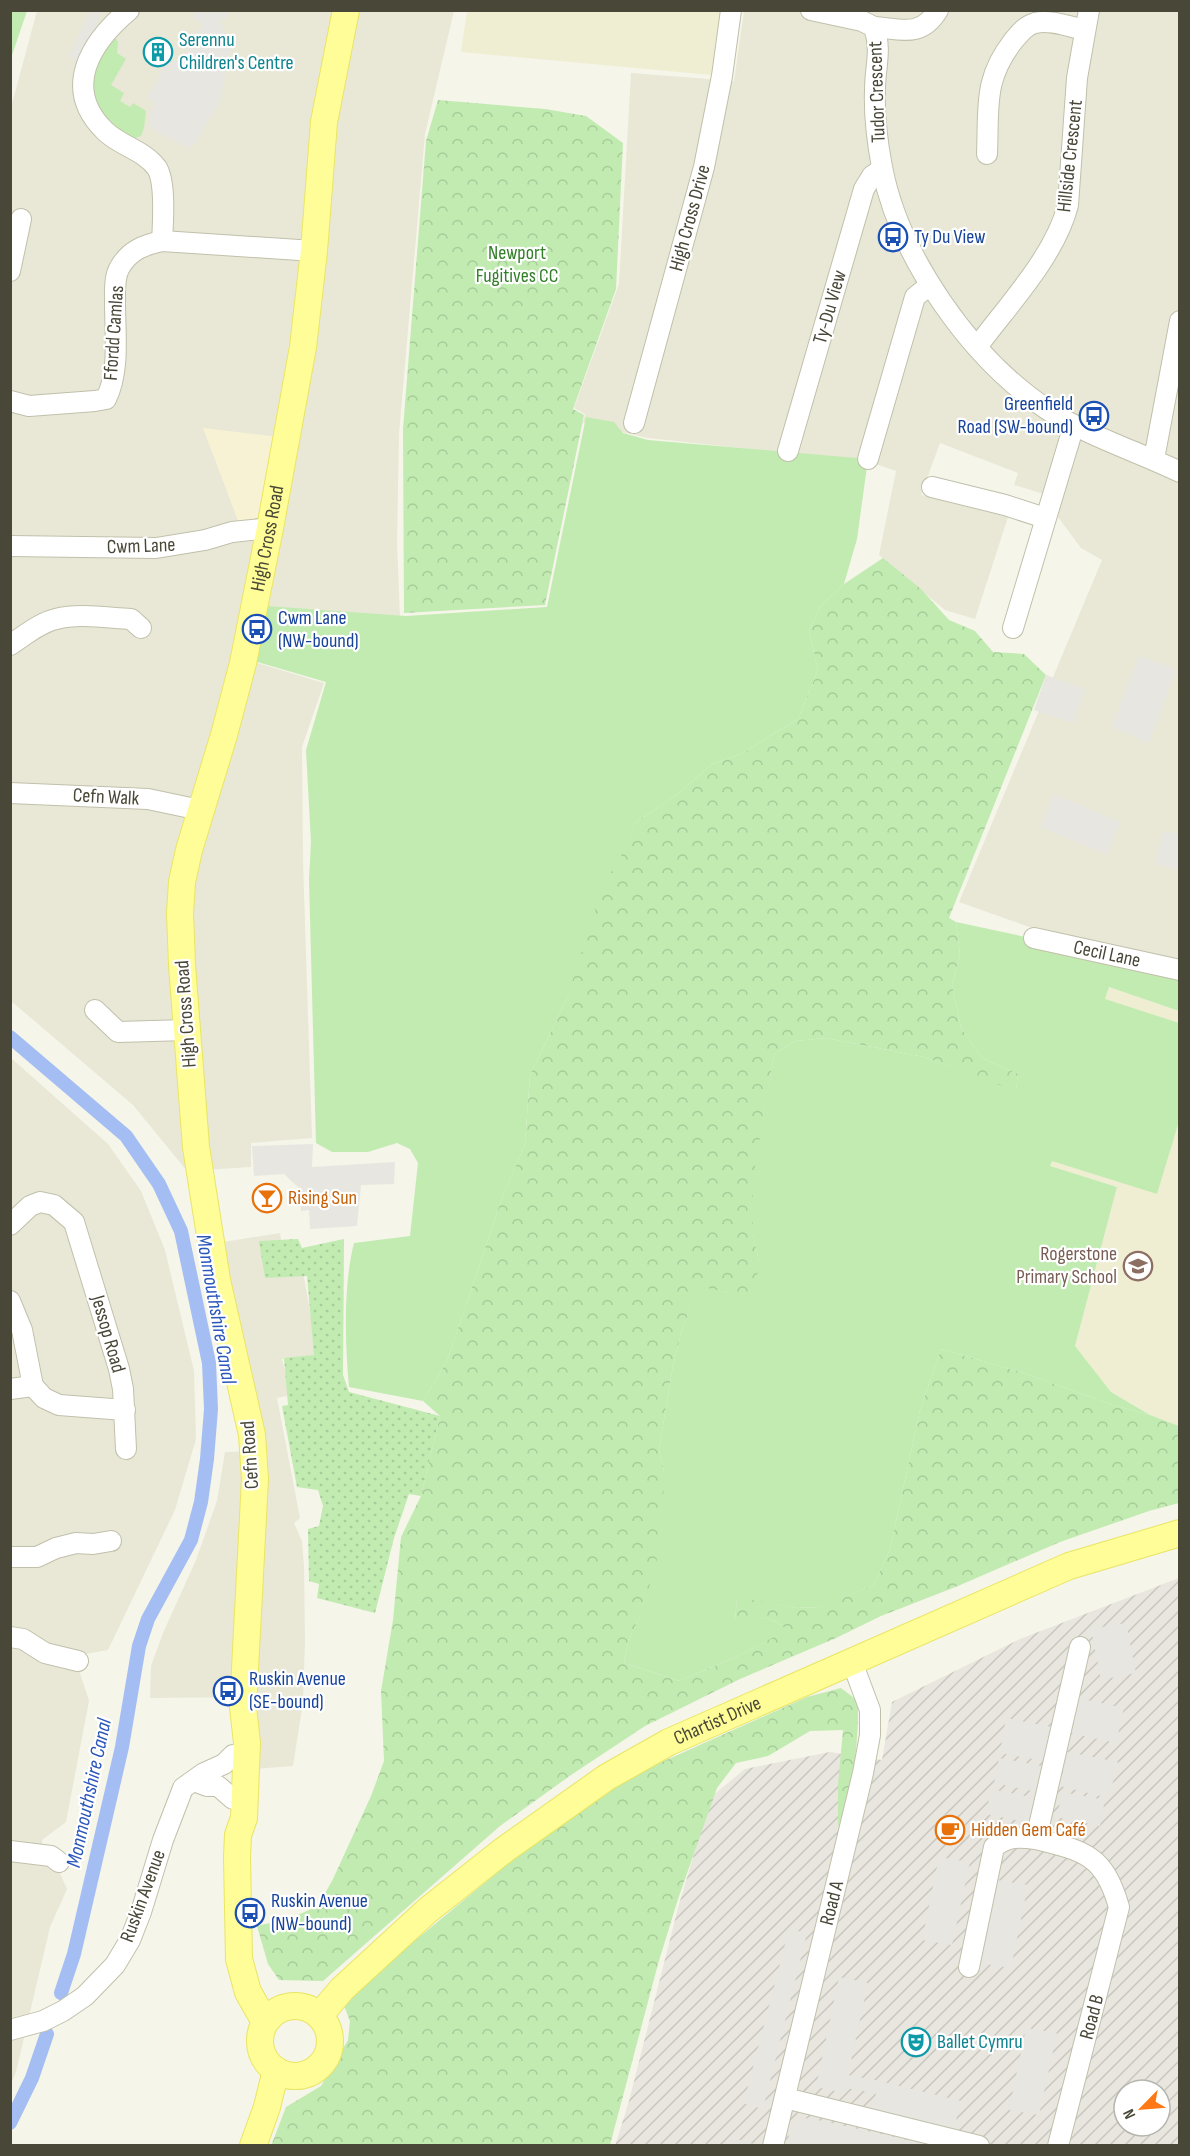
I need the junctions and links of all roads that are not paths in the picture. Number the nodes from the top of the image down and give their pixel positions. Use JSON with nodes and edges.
{"nodes":[{"id":1,"x":108,"y":10,"type":"edge"},
{"id":2,"x":129,"y":10,"type":"edge"},
{"id":3,"x":346,"y":10,"type":"edge"},
{"id":4,"x":731,"y":10,"type":"edge"},
{"id":5,"x":811,"y":10,"type":"edge"},
{"id":6,"x":938,"y":10,"type":"edge"},
{"id":7,"x":1087,"y":20,"type":"edge"},
{"id":8,"x":874,"y":27,"type":"junction"},
{"id":9,"x":103,"y":36,"type":"junction"},
{"id":10,"x":987,"y":154,"type":"dead end"},
{"id":11,"x":882,"y":169,"type":"junction"},
{"id":12,"x":21,"y":219,"type":"dead end"},
{"id":13,"x":162,"y":241,"type":"junction"},
{"id":14,"x":314,"y":251,"type":"junction"},
{"id":15,"x":10,"y":271,"type":"edge"},
{"id":16,"x":930,"y":285,"type":"junction"},
{"id":17,"x":1179,"y":321,"type":"edge"},
{"id":18,"x":977,"y":347,"type":"junction"},
{"id":19,"x":10,"y":401,"type":"edge"},
{"id":20,"x":634,"y":423,"type":"dead end"},
{"id":21,"x":1074,"y":425,"type":"junction"},
{"id":22,"x":788,"y":451,"type":"dead end"},
{"id":23,"x":868,"y":459,"type":"dead end"},
{"id":24,"x":1154,"y":459,"type":"junction"},
{"id":25,"x":1179,"y":472,"type":"edge"},
{"id":26,"x":932,"y":487,"type":"dead end"},
{"id":27,"x":1046,"y":518,"type":"junction"},
{"id":28,"x":270,"y":528,"type":"junction"},
{"id":29,"x":10,"y":546,"type":"edge"},
{"id":30,"x":141,"y":628,"type":"dead end"},
{"id":31,"x":1013,"y":628,"type":"dead end"},
{"id":32,"x":10,"y":645,"type":"edge"},
{"id":33,"x":10,"y":792,"type":"edge"},
{"id":34,"x":200,"y":810,"type":"junction"},
{"id":35,"x":1034,"y":938,"type":"dead end"},
{"id":36,"x":1179,"y":970,"type":"edge"},
{"id":37,"x":95,"y":1010,"type":"dead end"},
{"id":38,"x":187,"y":1030,"type":"junction"},
{"id":39,"x":204,"y":1206,"type":"joint"},
{"id":40,"x":10,"y":1225,"type":"edge"},
{"id":41,"x":10,"y":1301,"type":"edge"},
{"id":42,"x":33,"y":1386,"type":"junction"},
{"id":43,"x":10,"y":1389,"type":"edge"},
{"id":44,"x":125,"y":1410,"type":"junction"},
{"id":45,"x":126,"y":1449,"type":"dead end"},
{"id":46,"x":1179,"y":1533,"type":"edge"},
{"id":47,"x":111,"y":1541,"type":"dead end"},
{"id":48,"x":10,"y":1557,"type":"edge"},
{"id":49,"x":10,"y":1637,"type":"edge"},
{"id":50,"x":1080,"y":1647,"type":"dead end"},
{"id":51,"x":78,"y":1661,"type":"dead end"},
{"id":52,"x":852,"y":1662,"type":"junction"},
{"id":53,"x":243,"y":1707,"type":"junction"},
{"id":54,"x":194,"y":1781,"type":"junction"},
{"id":55,"x":236,"y":1782,"type":"junction"},
{"id":56,"x":1036,"y":1839,"type":"junction"},
{"id":57,"x":10,"y":1851,"type":"edge"},
{"id":58,"x":59,"y":1862,"type":"dead end"},
{"id":59,"x":969,"y":1967,"type":"dead end"},
{"id":60,"x":320,"y":2015,"type":"junction"},
{"id":61,"x":265,"y":2022,"type":"junction"},
{"id":62,"x":10,"y":2030,"type":"edge"},
{"id":63,"x":276,"y":2070,"type":"junction"},
{"id":64,"x":784,"y":2098,"type":"junction"},
{"id":65,"x":253,"y":2145,"type":"edge"},
{"id":66,"x":773,"y":2145,"type":"edge"},
{"id":67,"x":978,"y":2145,"type":"edge"},
{"id":68,"x":1058,"y":2145,"type":"edge"}],
"edges":[{"from":1,"to":9,"type":"street"},
{"from":2,"to":9,"type":"street"},
{"from":3,"to":14,"type":"main road","name":"High Cross Road"},
{"from":4,"to":20,"type":"street","name":"High Cross Drive"},
{"from":5,"to":8,"type":"street","name":"Tudor Crescent"},
{"from":6,"to":8,"type":"street"},
{"from":7,"to":10,"type":"street"},
{"from":7,"to":18,"type":"street","name":"Hillside Crescent"},
{"from":8,"to":11,"type":"street","name":"Tudor Crescent"},
{"from":9,"to":13,"type":"street"},
{"from":11,"to":16,"type":"street","name":"Tudor Crescent"},
{"from":11,"to":22,"type":"street","name":"Ty-Du View"},
{"from":12,"to":15,"type":"street"},
{"from":13,"to":14,"type":"street","name":"Ffordd Camlas"},
{"from":13,"to":19,"type":"street","name":"Ffordd Camlas"},
{"from":14,"to":28,"type":"main road","name":"High Cross Road"},
{"from":16,"to":18,"type":"street","name":"Tudor Crescent"},
{"from":16,"to":23,"type":"street"},
{"from":17,"to":24,"type":"street"},
{"from":18,"to":21,"type":"street","name":"Tudor Crescent"},
{"from":21,"to":24,"type":"street","name":"Tudor Crescent"},
{"from":21,"to":27,"type":"street"},
{"from":24,"to":25,"type":"street","name":"Tudor Crescent"},
{"from":26,"to":27,"type":"street"},
{"from":27,"to":31,"type":"street"},
{"from":28,"to":29,"type":"street","name":"Cwm Lane"},
{"from":28,"to":34,"type":"main road","name":"High Cross Road"},
{"from":30,"to":32,"type":"street"},
{"from":33,"to":34,"type":"street","name":"Cefn Walk"},
{"from":34,"to":38,"type":"main road","name":"High Cross Road"},
{"from":35,"to":36,"type":"street","name":"Cecil Lane"},
{"from":37,"to":38,"type":"street"},
{"from":38,"to":39,"type":"main road","name":"High Cross Road"},
{"from":39,"to":53,"type":"main road","name":"Cefn Road"},
{"from":40,"to":44,"type":"street","name":"Jessop Road"},
{"from":41,"to":42,"type":"street"},
{"from":42,"to":43,"type":"street"},
{"from":42,"to":44,"type":"street"},
{"from":44,"to":45,"type":"street","name":"Jessop Road"},
{"from":46,"to":52,"type":"main road","name":"Chartist Drive"},
{"from":47,"to":48,"type":"street"},
{"from":49,"to":51,"type":"street"},
{"from":50,"to":56,"type":"street"},
{"from":52,"to":60,"type":"main road","name":"Chartist Drive"},
{"from":52,"to":64,"type":"street","name":"Road A"},
{"from":53,"to":55,"type":"main road","name":"Cefn Road"},
{"from":53,"to":55,"type":"main road","name":"Cefn Road"},
{"from":54,"to":55,"type":"street"},
{"from":54,"to":55,"type":"street","name":"Ruskin Avenue"},
{"from":54,"to":62,"type":"street","name":"Ruskin Avenue"},
{"from":55,"to":61,"type":"main road","name":"Cefn Road"},
{"from":56,"to":59,"type":"street"},
{"from":56,"to":68,"type":"street","name":"Road B"},
{"from":57,"to":58,"type":"street"},
{"from":60,"to":61,"type":"main road"},
{"from":60,"to":63,"type":"main road"},
{"from":61,"to":63,"type":"main road"},
{"from":63,"to":65,"type":"main road"},
{"from":64,"to":66,"type":"street","name":"Road A"},
{"from":64,"to":67,"type":"street"}]}
